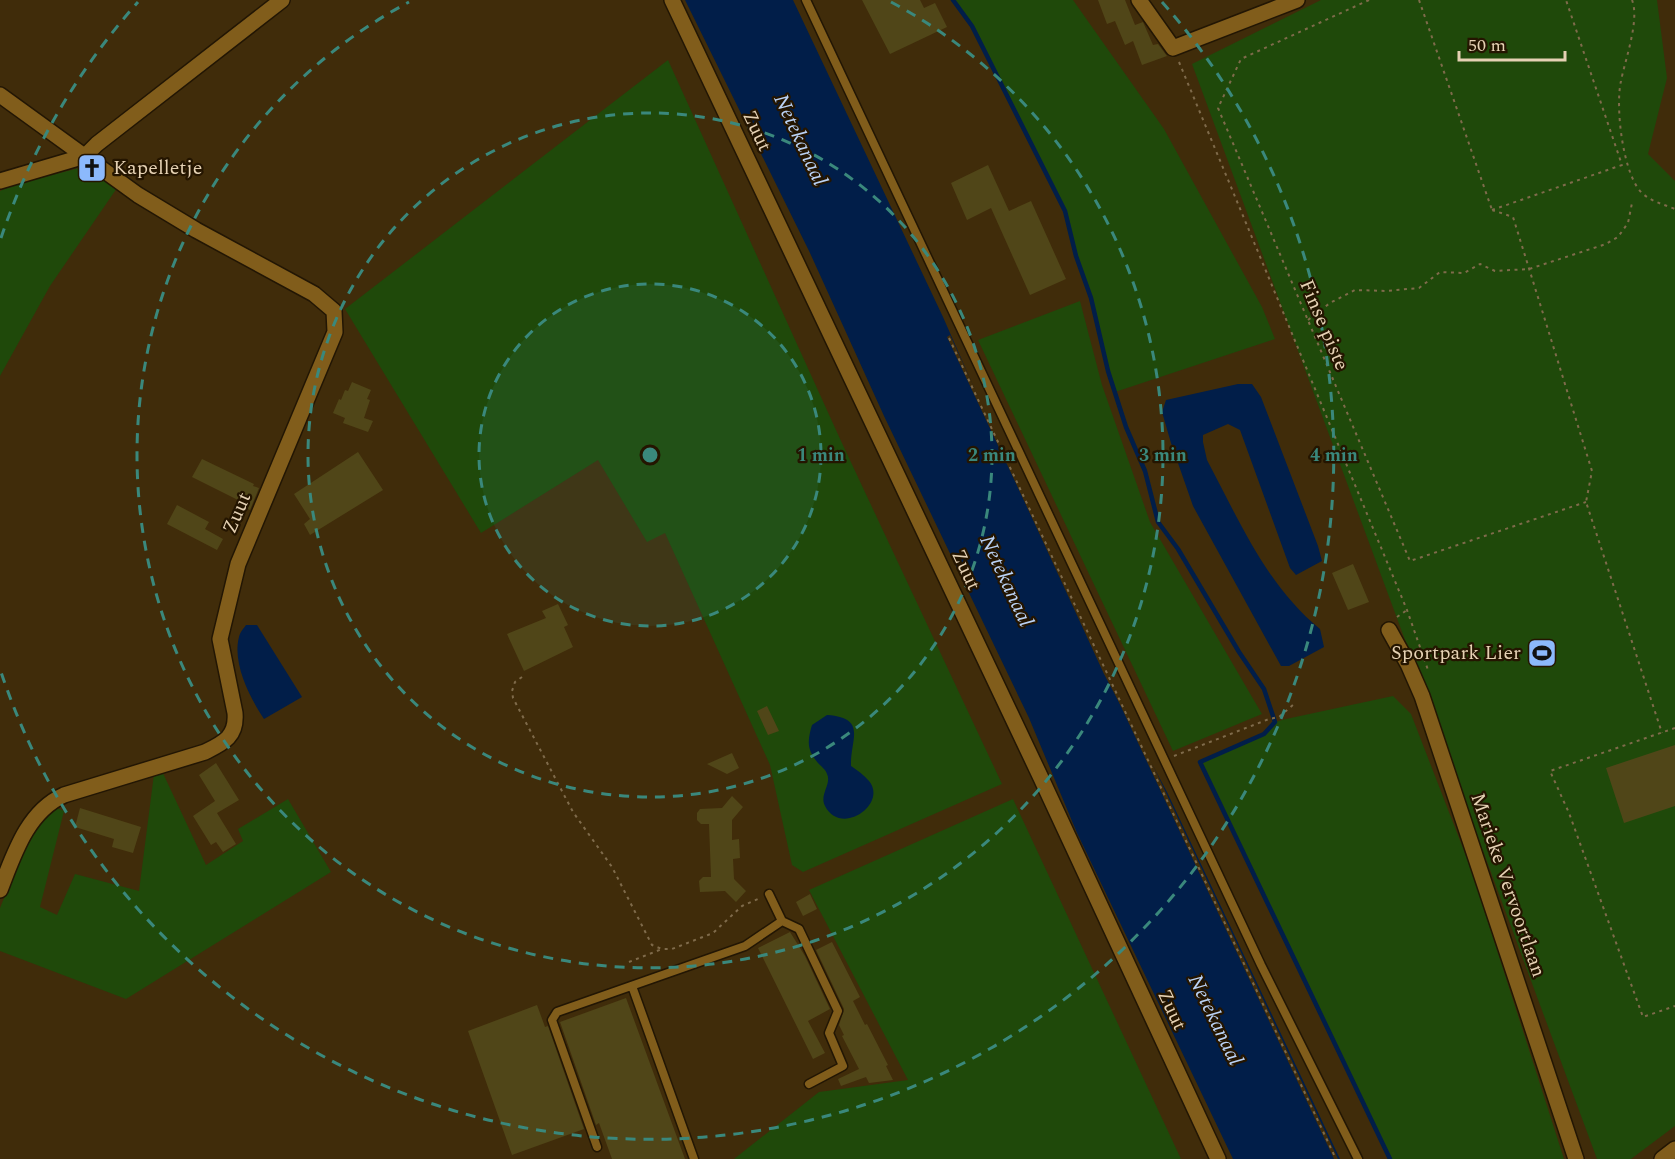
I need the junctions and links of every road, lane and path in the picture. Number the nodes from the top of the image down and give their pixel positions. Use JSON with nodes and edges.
{"nodes":[{"id":1,"x":282,"y":0,"type":"edge"},
{"id":2,"x":672,"y":0,"type":"edge"},
{"id":3,"x":806,"y":0,"type":"edge"},
{"id":4,"x":1138,"y":0,"type":"edge"},
{"id":5,"x":1297,"y":0,"type":"edge"},
{"id":6,"x":1369,"y":0,"type":"edge"},
{"id":7,"x":1419,"y":0,"type":"edge"},
{"id":8,"x":1566,"y":0,"type":"edge"},
{"id":9,"x":1632,"y":0,"type":"edge"},
{"id":10,"x":1173,"y":48,"type":"junction"},
{"id":11,"x":0,"y":94,"type":"edge"},
{"id":12,"x":86,"y":156,"type":"junction"},
{"id":13,"x":0,"y":181,"type":"edge"},
{"id":14,"x":1632,"y":203,"type":"dead end"},
{"id":15,"x":1675,"y":209,"type":"edge"},
{"id":16,"x":1492,"y":210,"type":"junction"},
{"id":17,"x":1529,"y":269,"type":"junction"},
{"id":18,"x":1307,"y":320,"type":"junction"},
{"id":19,"x":949,"y":338,"type":"dead end"},
{"id":20,"x":1586,"y":502,"type":"junction"},
{"id":21,"x":1389,"y":630,"type":"dead end"},
{"id":22,"x":1428,"y":670,"type":"dead end"},
{"id":23,"x":522,"y":677,"type":"dead end"},
{"id":24,"x":1294,"y":704,"type":"dead end"},
{"id":25,"x":1675,"y":728,"type":"edge"},
{"id":26,"x":1662,"y":733,"type":"junction"},
{"id":27,"x":1165,"y":759,"type":"junction"},
{"id":28,"x":0,"y":890,"type":"edge"},
{"id":29,"x":769,"y":894,"type":"joint"},
{"id":30,"x":782,"y":921,"type":"junction"},
{"id":31,"x":662,"y":950,"type":"junction"},
{"id":32,"x":629,"y":962,"type":"dead end"},
{"id":33,"x":632,"y":986,"type":"junction"},
{"id":34,"x":1675,"y":1006,"type":"edge"},
{"id":35,"x":808,"y":1084,"type":"dead end"},
{"id":36,"x":597,"y":1148,"type":"dead end"},
{"id":37,"x":1675,"y":1149,"type":"edge"},
{"id":38,"x":694,"y":1159,"type":"edge"},
{"id":39,"x":1218,"y":1159,"type":"edge"},
{"id":40,"x":1336,"y":1159,"type":"edge"},
{"id":41,"x":1358,"y":1159,"type":"edge"},
{"id":42,"x":1576,"y":1159,"type":"edge"},
{"id":43,"x":1662,"y":1159,"type":"edge"}],
"edges":[{"from":1,"to":12,"type":"street"},
{"from":2,"to":39,"type":"street","name":"Zuut"},
{"from":3,"to":27,"type":"lane"},
{"from":4,"to":10,"type":"street"},
{"from":5,"to":10,"type":"street"},
{"from":6,"to":18,"type":"path","name":"Finse piste"},
{"from":7,"to":16,"type":"path"},
{"from":8,"to":16,"type":"path"},
{"from":9,"to":15,"type":"path"},
{"from":10,"to":22,"type":"path"},
{"from":11,"to":12,"type":"street","name":"Zuut"},
{"from":12,"to":13,"type":"street"},
{"from":12,"to":28,"type":"street","name":"Zuut"},
{"from":14,"to":17,"type":"path"},
{"from":16,"to":17,"type":"path"},
{"from":17,"to":18,"type":"path"},
{"from":17,"to":20,"type":"path"},
{"from":18,"to":20,"type":"path","name":"Finse piste"},
{"from":19,"to":40,"type":"path"},
{"from":20,"to":26,"type":"path"},
{"from":21,"to":42,"type":"street","name":"Marieke Vervoortlaan"},
{"from":23,"to":31,"type":"path"},
{"from":24,"to":27,"type":"path"},
{"from":25,"to":26,"type":"path"},
{"from":26,"to":34,"type":"path"},
{"from":27,"to":41,"type":"lane"},
{"from":29,"to":30,"type":"lane"},
{"from":29,"to":31,"type":"path"},
{"from":30,"to":33,"type":"lane"},
{"from":30,"to":35,"type":"lane"},
{"from":31,"to":32,"type":"path"},
{"from":33,"to":36,"type":"lane"},
{"from":33,"to":38,"type":"lane"},
{"from":37,"to":43,"type":"street"}]}
